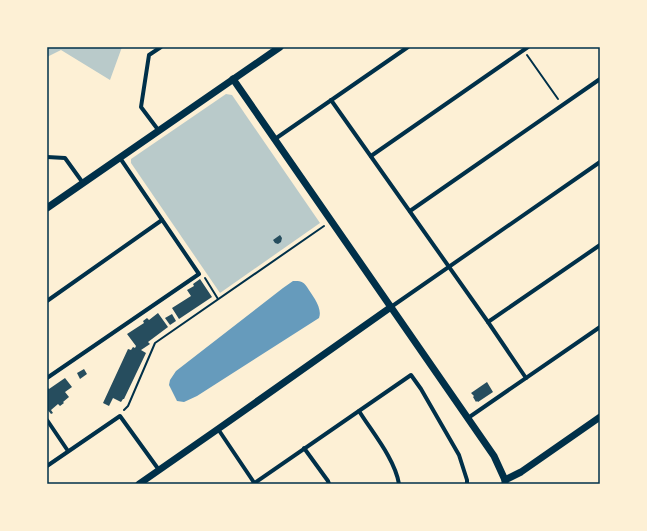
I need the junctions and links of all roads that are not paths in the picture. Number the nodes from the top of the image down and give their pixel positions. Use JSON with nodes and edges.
{"nodes":[{"id":1,"x":161,"y":47,"type":"edge"},
{"id":2,"x":280,"y":47,"type":"edge"},
{"id":3,"x":408,"y":47,"type":"edge"},
{"id":4,"x":528,"y":47,"type":"edge"},
{"id":5,"x":233,"y":79,"type":"junction"},
{"id":6,"x":600,"y":79,"type":"edge"},
{"id":7,"x":331,"y":100,"type":"junction"},
{"id":8,"x":159,"y":131,"type":"junction"},
{"id":9,"x":275,"y":139,"type":"junction"},
{"id":10,"x":371,"y":156,"type":"junction"},
{"id":11,"x":47,"y":157,"type":"edge"},
{"id":12,"x":120,"y":158,"type":"junction"},
{"id":13,"x":600,"y":162,"type":"edge"},
{"id":14,"x":83,"y":184,"type":"junction"},
{"id":15,"x":47,"y":208,"type":"edge"},
{"id":16,"x":410,"y":211,"type":"junction"},
{"id":17,"x":162,"y":220,"type":"junction"},
{"id":18,"x":600,"y":245,"type":"edge"},
{"id":19,"x":449,"y":267,"type":"junction"},
{"id":20,"x":47,"y":301,"type":"edge"},
{"id":21,"x":391,"y":307,"type":"junction"},
{"id":22,"x":488,"y":322,"type":"junction"},
{"id":23,"x":600,"y":327,"type":"edge"},
{"id":24,"x":47,"y":378,"type":"edge"},
{"id":25,"x":526,"y":378,"type":"junction"},
{"id":26,"x":358,"y":411,"type":"junction"},
{"id":27,"x":600,"y":417,"type":"edge"},
{"id":28,"x":468,"y":418,"type":"junction"},
{"id":29,"x":47,"y":420,"type":"edge"},
{"id":30,"x":218,"y":429,"type":"junction"},
{"id":31,"x":304,"y":448,"type":"junction"},
{"id":32,"x":68,"y":451,"type":"junction"},
{"id":33,"x":47,"y":466,"type":"edge"},
{"id":34,"x":159,"y":470,"type":"junction"},
{"id":35,"x":505,"y":482,"type":"edge"},
{"id":36,"x":139,"y":484,"type":"edge"},
{"id":37,"x":254,"y":484,"type":"edge"},
{"id":38,"x":329,"y":484,"type":"edge"},
{"id":39,"x":399,"y":484,"type":"edge"},
{"id":40,"x":467,"y":484,"type":"edge"}],
"edges":[{"from":1,"to":8,"type":"street"},
{"from":2,"to":5,"type":"street"},
{"from":3,"to":7,"type":"street"},
{"from":4,"to":10,"type":"street"},
{"from":5,"to":8,"type":"street"},
{"from":5,"to":9,"type":"street"},
{"from":6,"to":16,"type":"street"},
{"from":7,"to":9,"type":"street"},
{"from":7,"to":10,"type":"street"},
{"from":8,"to":12,"type":"street"},
{"from":9,"to":21,"type":"street"},
{"from":10,"to":16,"type":"street"},
{"from":11,"to":14,"type":"street"},
{"from":12,"to":14,"type":"street"},
{"from":12,"to":17,"type":"street"},
{"from":13,"to":19,"type":"street"},
{"from":14,"to":15,"type":"street"},
{"from":16,"to":19,"type":"street"},
{"from":17,"to":20,"type":"street"},
{"from":17,"to":24,"type":"street"},
{"from":18,"to":22,"type":"street"},
{"from":19,"to":21,"type":"street"},
{"from":19,"to":22,"type":"street"},
{"from":21,"to":28,"type":"street"},
{"from":21,"to":30,"type":"street"},
{"from":22,"to":25,"type":"street"},
{"from":23,"to":25,"type":"street"},
{"from":25,"to":28,"type":"street"},
{"from":26,"to":31,"type":"street"},
{"from":26,"to":39,"type":"street"},
{"from":26,"to":40,"type":"street"},
{"from":27,"to":35,"type":"street"},
{"from":28,"to":35,"type":"street"},
{"from":29,"to":32,"type":"street"},
{"from":30,"to":34,"type":"street"},
{"from":30,"to":37,"type":"street"},
{"from":31,"to":37,"type":"street"},
{"from":31,"to":38,"type":"street"},
{"from":32,"to":33,"type":"street"},
{"from":32,"to":34,"type":"street"},
{"from":34,"to":36,"type":"street"}]}
